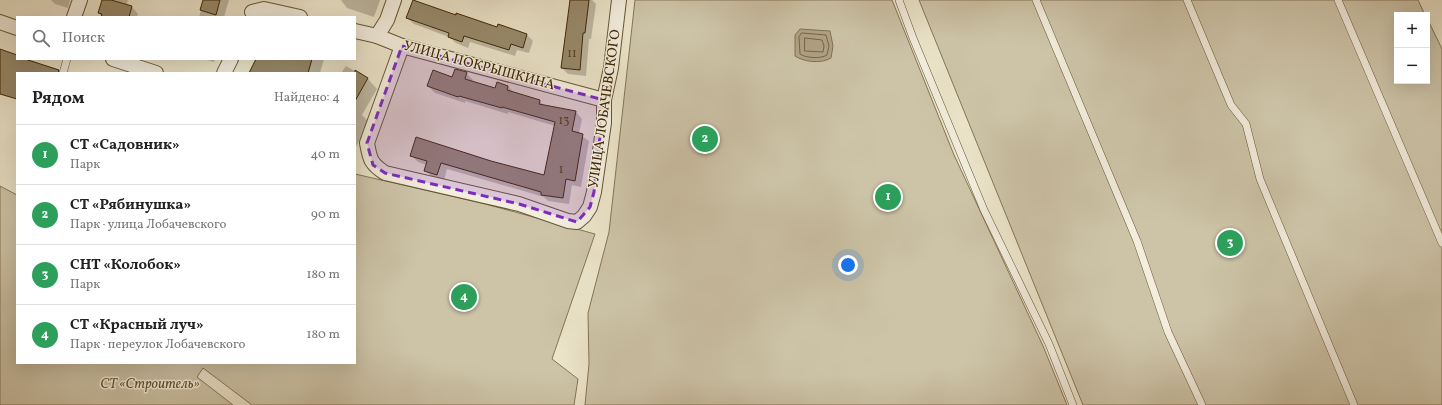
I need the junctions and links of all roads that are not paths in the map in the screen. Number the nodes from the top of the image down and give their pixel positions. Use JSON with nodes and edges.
{"nodes":[{"id":1,"x":80,"y":0,"type":"edge"},
{"id":2,"x":394,"y":0,"type":"edge"},
{"id":3,"x":619,"y":0,"type":"edge"},
{"id":4,"x":899,"y":0,"type":"edge"},
{"id":5,"x":1036,"y":0,"type":"edge"},
{"id":6,"x":1187,"y":0,"type":"edge"},
{"id":7,"x":1338,"y":0,"type":"edge"},
{"id":8,"x":250,"y":10,"type":"edge"},
{"id":9,"x":74,"y":16,"type":"edge"},
{"id":10,"x":296,"y":16,"type":"edge"},
{"id":11,"x":0,"y":22,"type":"edge"},
{"id":12,"x":16,"y":28,"type":"edge"},
{"id":13,"x":356,"y":31,"type":"edge"},
{"id":14,"x":377,"y":36,"type":"junction"},
{"id":15,"x":402,"y":46,"type":"junction"},
{"id":16,"x":67,"y":60,"type":"edge"},
{"id":17,"x":116,"y":60,"type":"edge"},
{"id":18,"x":230,"y":60,"type":"edge"},
{"id":19,"x":63,"y":72,"type":"edge"},
{"id":20,"x":153,"y":72,"type":"edge"},
{"id":21,"x":224,"y":72,"type":"edge"},
{"id":22,"x":604,"y":100,"type":"junction"},
{"id":23,"x":1442,"y":243,"type":"edge"},
{"id":24,"x":1073,"y":405,"type":"edge"},
{"id":25,"x":1202,"y":405,"type":"edge"},
{"id":26,"x":1354,"y":405,"type":"edge"}],
"edges":[{"from":1,"to":9,"type":"street"},
{"from":2,"to":14,"type":"street"},
{"from":3,"to":22,"type":"street","name":"УЛИЦА ЛОБАЧЕВСКОГО"},
{"from":4,"to":24,"type":"lane"},
{"from":5,"to":25,"type":"lane"},
{"from":6,"to":26,"type":"lane"},
{"from":7,"to":23,"type":"lane"},
{"from":8,"to":10,"type":"street"},
{"from":11,"to":12,"type":"street"},
{"from":13,"to":14,"type":"street","name":"УЛИЦА ПОКРЫШКИНА"},
{"from":14,"to":15,"type":"street","name":"УЛИЦА ПОКРЫШКИНА"},
{"from":15,"to":22,"type":"street","name":"УЛИЦА ПОКРЫШКИНА"},
{"from":15,"to":22,"type":"street","name":"УЛИЦА ЛОБАЧЕВСКОГО"},
{"from":16,"to":19,"type":"lane"},
{"from":17,"to":20,"type":"street"},
{"from":18,"to":21,"type":"street"}]}
